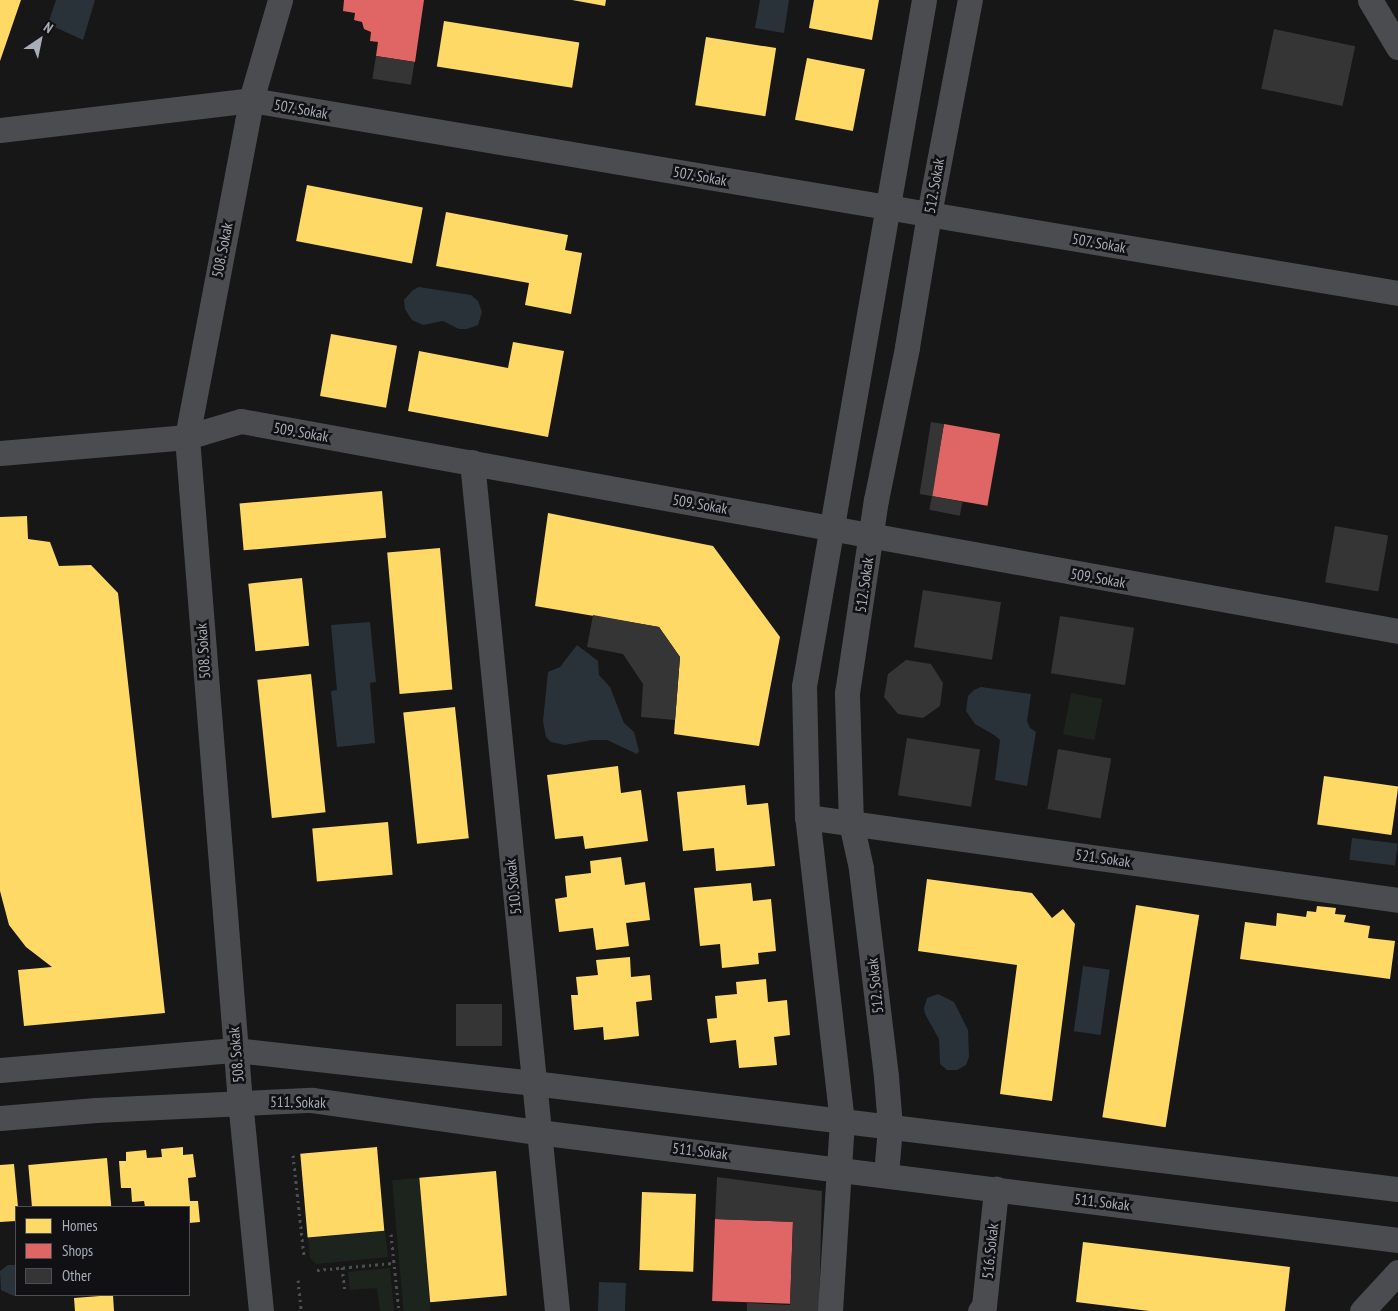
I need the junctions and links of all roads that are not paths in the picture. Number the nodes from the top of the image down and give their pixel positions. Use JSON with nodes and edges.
{"nodes":[{"id":1,"x":280,"y":0,"type":"edge"},
{"id":2,"x":924,"y":0,"type":"edge"},
{"id":3,"x":970,"y":0,"type":"edge"},
{"id":4,"x":1370,"y":0,"type":"edge"},
{"id":5,"x":1398,"y":46,"type":"edge"},
{"id":6,"x":251,"y":100,"type":"junction"},
{"id":7,"x":0,"y":130,"type":"edge"},
{"id":8,"x":888,"y":207,"type":"junction"},
{"id":9,"x":929,"y":214,"type":"junction"},
{"id":10,"x":1398,"y":293,"type":"edge"},
{"id":11,"x":187,"y":437,"type":"junction"},
{"id":12,"x":0,"y":453,"type":"edge"},
{"id":13,"x":472,"y":462,"type":"junction"},
{"id":14,"x":832,"y":528,"type":"junction"},
{"id":15,"x":871,"y":537,"type":"junction"},
{"id":16,"x":1398,"y":632,"type":"edge"},
{"id":17,"x":808,"y":817,"type":"junction"},
{"id":18,"x":851,"y":823,"type":"junction"},
{"id":19,"x":1398,"y":900,"type":"edge"},
{"id":20,"x":235,"y":1050,"type":"junction"},
{"id":21,"x":0,"y":1070,"type":"edge"},
{"id":22,"x":533,"y":1083,"type":"junction"},
{"id":23,"x":240,"y":1102,"type":"junction"},
{"id":24,"x":0,"y":1118,"type":"edge"},
{"id":25,"x":842,"y":1122,"type":"junction"},
{"id":26,"x":890,"y":1127,"type":"junction"},
{"id":27,"x":538,"y":1132,"type":"junction"},
{"id":28,"x":838,"y":1169,"type":"junction"},
{"id":29,"x":886,"y":1174,"type":"junction"},
{"id":30,"x":996,"y":1188,"type":"junction"},
{"id":31,"x":1398,"y":1188,"type":"edge"},
{"id":32,"x":1398,"y":1240,"type":"edge"},
{"id":33,"x":1398,"y":1272,"type":"edge"},
{"id":34,"x":261,"y":1311,"type":"edge"},
{"id":35,"x":557,"y":1311,"type":"edge"},
{"id":36,"x":830,"y":1311,"type":"edge"},
{"id":37,"x":980,"y":1311,"type":"edge"},
{"id":38,"x":1362,"y":1311,"type":"edge"}],
"edges":[{"from":1,"to":6,"type":"street","name":"508. Sokak"},
{"from":2,"to":8,"type":"street"},
{"from":3,"to":9,"type":"street","name":"512. Sokak"},
{"from":4,"to":5,"type":"street"},
{"from":6,"to":7,"type":"street","name":"507. Sokak"},
{"from":6,"to":8,"type":"street","name":"507. Sokak"},
{"from":6,"to":11,"type":"street","name":"508. Sokak"},
{"from":8,"to":9,"type":"street","name":"507. Sokak"},
{"from":8,"to":14,"type":"street"},
{"from":9,"to":10,"type":"street","name":"507. Sokak"},
{"from":9,"to":15,"type":"street","name":"512. Sokak"},
{"from":11,"to":12,"type":"street","name":"509. Sokak"},
{"from":11,"to":13,"type":"street","name":"509. Sokak"},
{"from":11,"to":20,"type":"street","name":"508. Sokak"},
{"from":13,"to":14,"type":"street","name":"509. Sokak"},
{"from":13,"to":22,"type":"street","name":"510. Sokak"},
{"from":14,"to":15,"type":"street","name":"509. Sokak"},
{"from":14,"to":17,"type":"street"},
{"from":15,"to":16,"type":"street","name":"509. Sokak"},
{"from":15,"to":18,"type":"street","name":"512. Sokak"},
{"from":17,"to":18,"type":"street","name":"521. Sokak"},
{"from":17,"to":25,"type":"street"},
{"from":18,"to":19,"type":"street","name":"521. Sokak"},
{"from":18,"to":26,"type":"street","name":"512. Sokak"},
{"from":20,"to":21,"type":"street"},
{"from":20,"to":22,"type":"street"},
{"from":20,"to":23,"type":"street","name":"508. Sokak"},
{"from":22,"to":25,"type":"street"},
{"from":22,"to":27,"type":"street","name":"510. Sokak"},
{"from":23,"to":24,"type":"street","name":"511. Sokak"},
{"from":23,"to":27,"type":"street","name":"511. Sokak"},
{"from":23,"to":34,"type":"street","name":"508. Sokak"},
{"from":25,"to":26,"type":"street"},
{"from":25,"to":28,"type":"street"},
{"from":26,"to":29,"type":"street","name":"512. Sokak"},
{"from":26,"to":31,"type":"street"},
{"from":27,"to":28,"type":"street","name":"511. Sokak"},
{"from":27,"to":35,"type":"street","name":"510. Sokak"},
{"from":28,"to":29,"type":"street","name":"511. Sokak"},
{"from":28,"to":36,"type":"street"},
{"from":29,"to":30,"type":"street","name":"511. Sokak"},
{"from":30,"to":32,"type":"street","name":"511. Sokak"},
{"from":30,"to":37,"type":"street","name":"516. Sokak"},
{"from":33,"to":38,"type":"street"}]}
